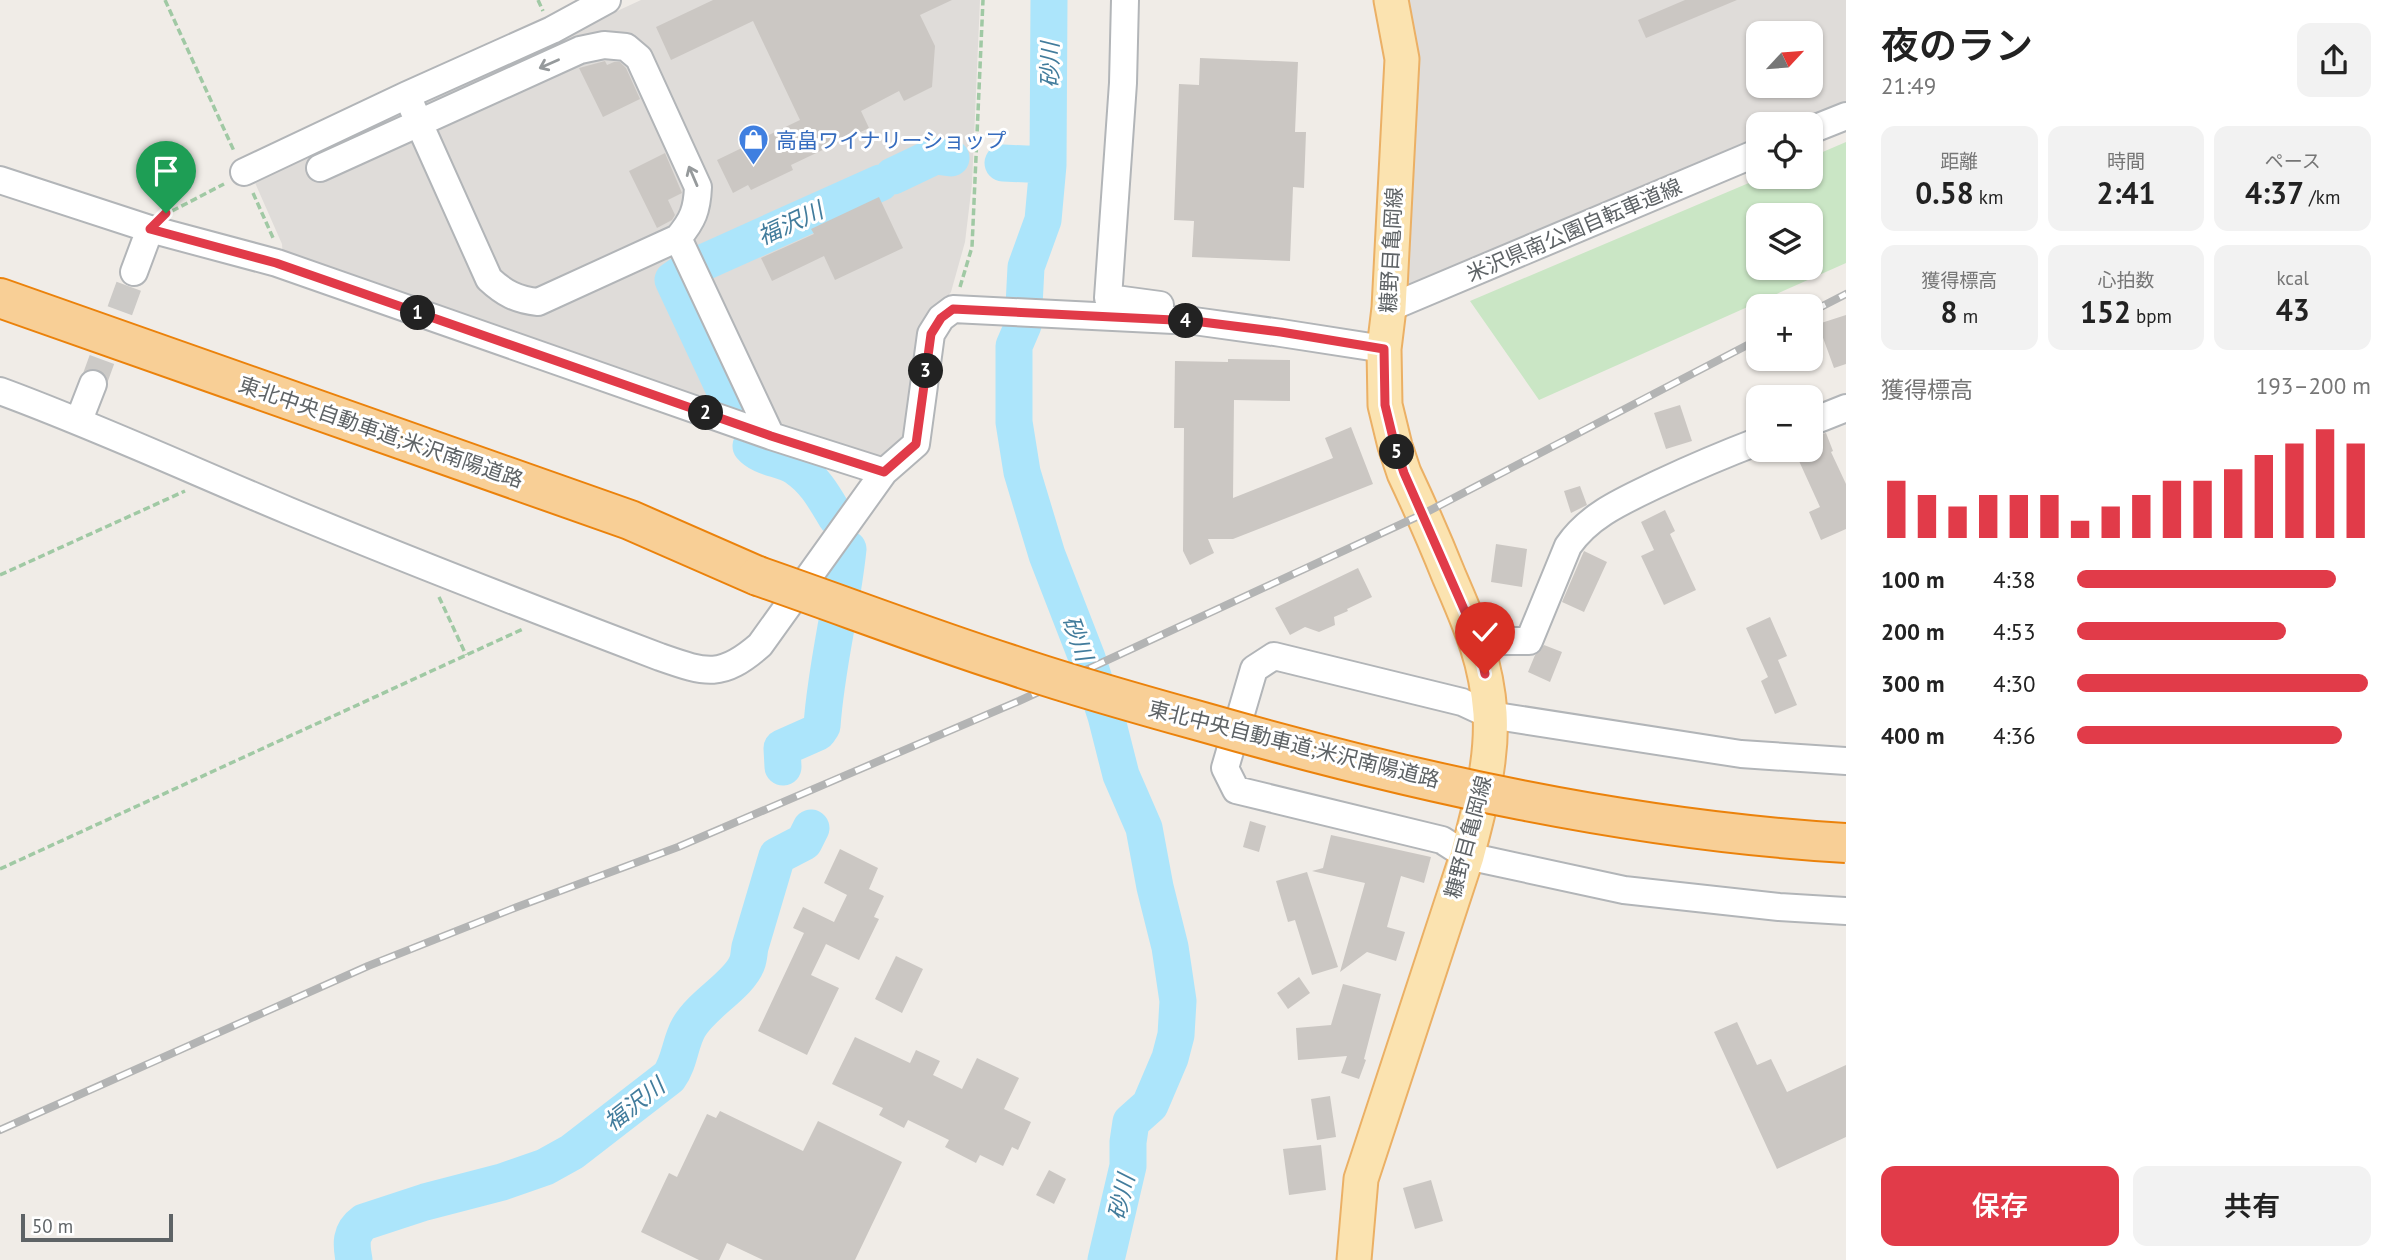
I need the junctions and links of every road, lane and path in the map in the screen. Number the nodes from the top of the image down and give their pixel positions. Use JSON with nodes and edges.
{"nodes":[{"id":1,"x":165,"y":0,"type":"edge"},
{"id":2,"x":607,"y":0,"type":"edge"},
{"id":3,"x":983,"y":0,"type":"edge"},
{"id":4,"x":1125,"y":0,"type":"edge"},
{"id":5,"x":1391,"y":0,"type":"edge"},
{"id":6,"x":407,"y":95,"type":"junction"},
{"id":7,"x":1846,"y":116,"type":"edge"},
{"id":8,"x":419,"y":123,"type":"junction"},
{"id":9,"x":1823,"y":125,"type":"edge"},
{"id":10,"x":1746,"y":157,"type":"edge"},
{"id":11,"x":320,"y":168,"type":"dead end"},
{"id":12,"x":244,"y":172,"type":"junction"},
{"id":13,"x":0,"y":180,"type":"edge"},
{"id":14,"x":150,"y":229,"type":"junction"},
{"id":15,"x":678,"y":238,"type":"junction"},
{"id":16,"x":276,"y":263,"type":"junction"},
{"id":17,"x":134,"y":272,"type":"tunnel mouth"},
{"id":18,"x":0,"y":298,"type":"edge"},
{"id":19,"x":1166,"y":305,"type":"dead end"},
{"id":20,"x":1389,"y":308,"type":"junction"},
{"id":21,"x":961,"y":309,"type":"junction"},
{"id":22,"x":0,"y":311,"type":"edge"},
{"id":23,"x":1384,"y":349,"type":"junction"},
{"id":24,"x":93,"y":384,"type":"tunnel mouth"},
{"id":25,"x":0,"y":391,"type":"edge"},
{"id":26,"x":1846,"y":408,"type":"edge"},
{"id":27,"x":1823,"y":417,"type":"edge"},
{"id":28,"x":79,"y":420,"type":"junction"},
{"id":29,"x":771,"y":436,"type":"junction"},
{"id":30,"x":1746,"y":446,"type":"edge"},
{"id":31,"x":884,"y":472,"type":"junction"},
{"id":32,"x":201,"y":474,"type":"junction"},
{"id":33,"x":0,"y":575,"type":"edge"},
{"id":34,"x":443,"y":575,"type":"junction"},
{"id":35,"x":758,"y":576,"type":"junction"},
{"id":36,"x":543,"y":612,"type":"junction"},
{"id":37,"x":1478,"y":641,"type":"junction"},
{"id":38,"x":466,"y":655,"type":"junction"},
{"id":39,"x":1490,"y":715,"type":"junction"},
{"id":40,"x":1846,"y":761,"type":"edge"},
{"id":41,"x":1846,"y":843,"type":"edge"},
{"id":42,"x":1467,"y":856,"type":"junction"},
{"id":43,"x":0,"y":869,"type":"edge"},
{"id":44,"x":1846,"y":911,"type":"edge"},
{"id":45,"x":1354,"y":1260,"type":"edge"}],
"edges":[{"from":1,"to":12,"type":"path"},
{"from":2,"to":6,"type":"street"},
{"from":3,"to":21,"type":"path"},
{"from":4,"to":19,"type":"street"},
{"from":5,"to":20,"type":"main road","name":"糠野目亀岡線"},
{"from":6,"to":8,"type":"street"},
{"from":6,"to":12,"type":"street"},
{"from":7,"to":9,"type":"street"},
{"from":8,"to":11,"type":"street"},
{"from":8,"to":15,"type":"street"},
{"from":15,"to":8,"type":"street","one_way":true},
{"from":10,"to":20,"type":"street","name":"米沢県南公園自転車道線"},
{"from":12,"to":14,"type":"path"},
{"from":12,"to":16,"type":"path"},
{"from":13,"to":14,"type":"street"},
{"from":14,"to":16,"type":"street"},
{"from":14,"to":17,"type":"street"},
{"from":15,"to":29,"type":"street"},
{"from":16,"to":29,"type":"street"},
{"from":18,"to":35,"type":"highway","name":"東北中央自動車道;米沢南陽道路"},
{"from":20,"to":23,"type":"main road","name":"糠野目亀岡線"},
{"from":21,"to":23,"type":"street"},
{"from":21,"to":31,"type":"street"},
{"from":22,"to":35,"type":"highway","name":"東北中央自動車道;米沢南陽道路"},
{"from":23,"to":37,"type":"main road","name":"糠野目亀岡線"},
{"from":24,"to":28,"type":"street"},
{"from":25,"to":28,"type":"street"},
{"from":26,"to":27,"type":"street"},
{"from":28,"to":32,"type":"street"},
{"from":29,"to":31,"type":"street"},
{"from":30,"to":37,"type":"street"},
{"from":31,"to":36,"type":"street"},
{"from":32,"to":33,"type":"path"},
{"from":32,"to":34,"type":"street"},
{"from":34,"to":36,"type":"street"},
{"from":34,"to":38,"type":"path"},
{"from":35,"to":41,"type":"highway","name":"東北中央自動車道;米沢南陽道路","bridge":true},
{"from":36,"to":38,"type":"path"},
{"from":37,"to":39,"type":"main road","name":"糠野目亀岡線"},
{"from":38,"to":43,"type":"path"},
{"from":39,"to":40,"type":"street"},
{"from":39,"to":42,"type":"main road","name":"糠野目亀岡線"},
{"from":39,"to":42,"type":"street"},
{"from":42,"to":44,"type":"street"},
{"from":42,"to":45,"type":"main road","name":"糠野目亀岡線"}]}
